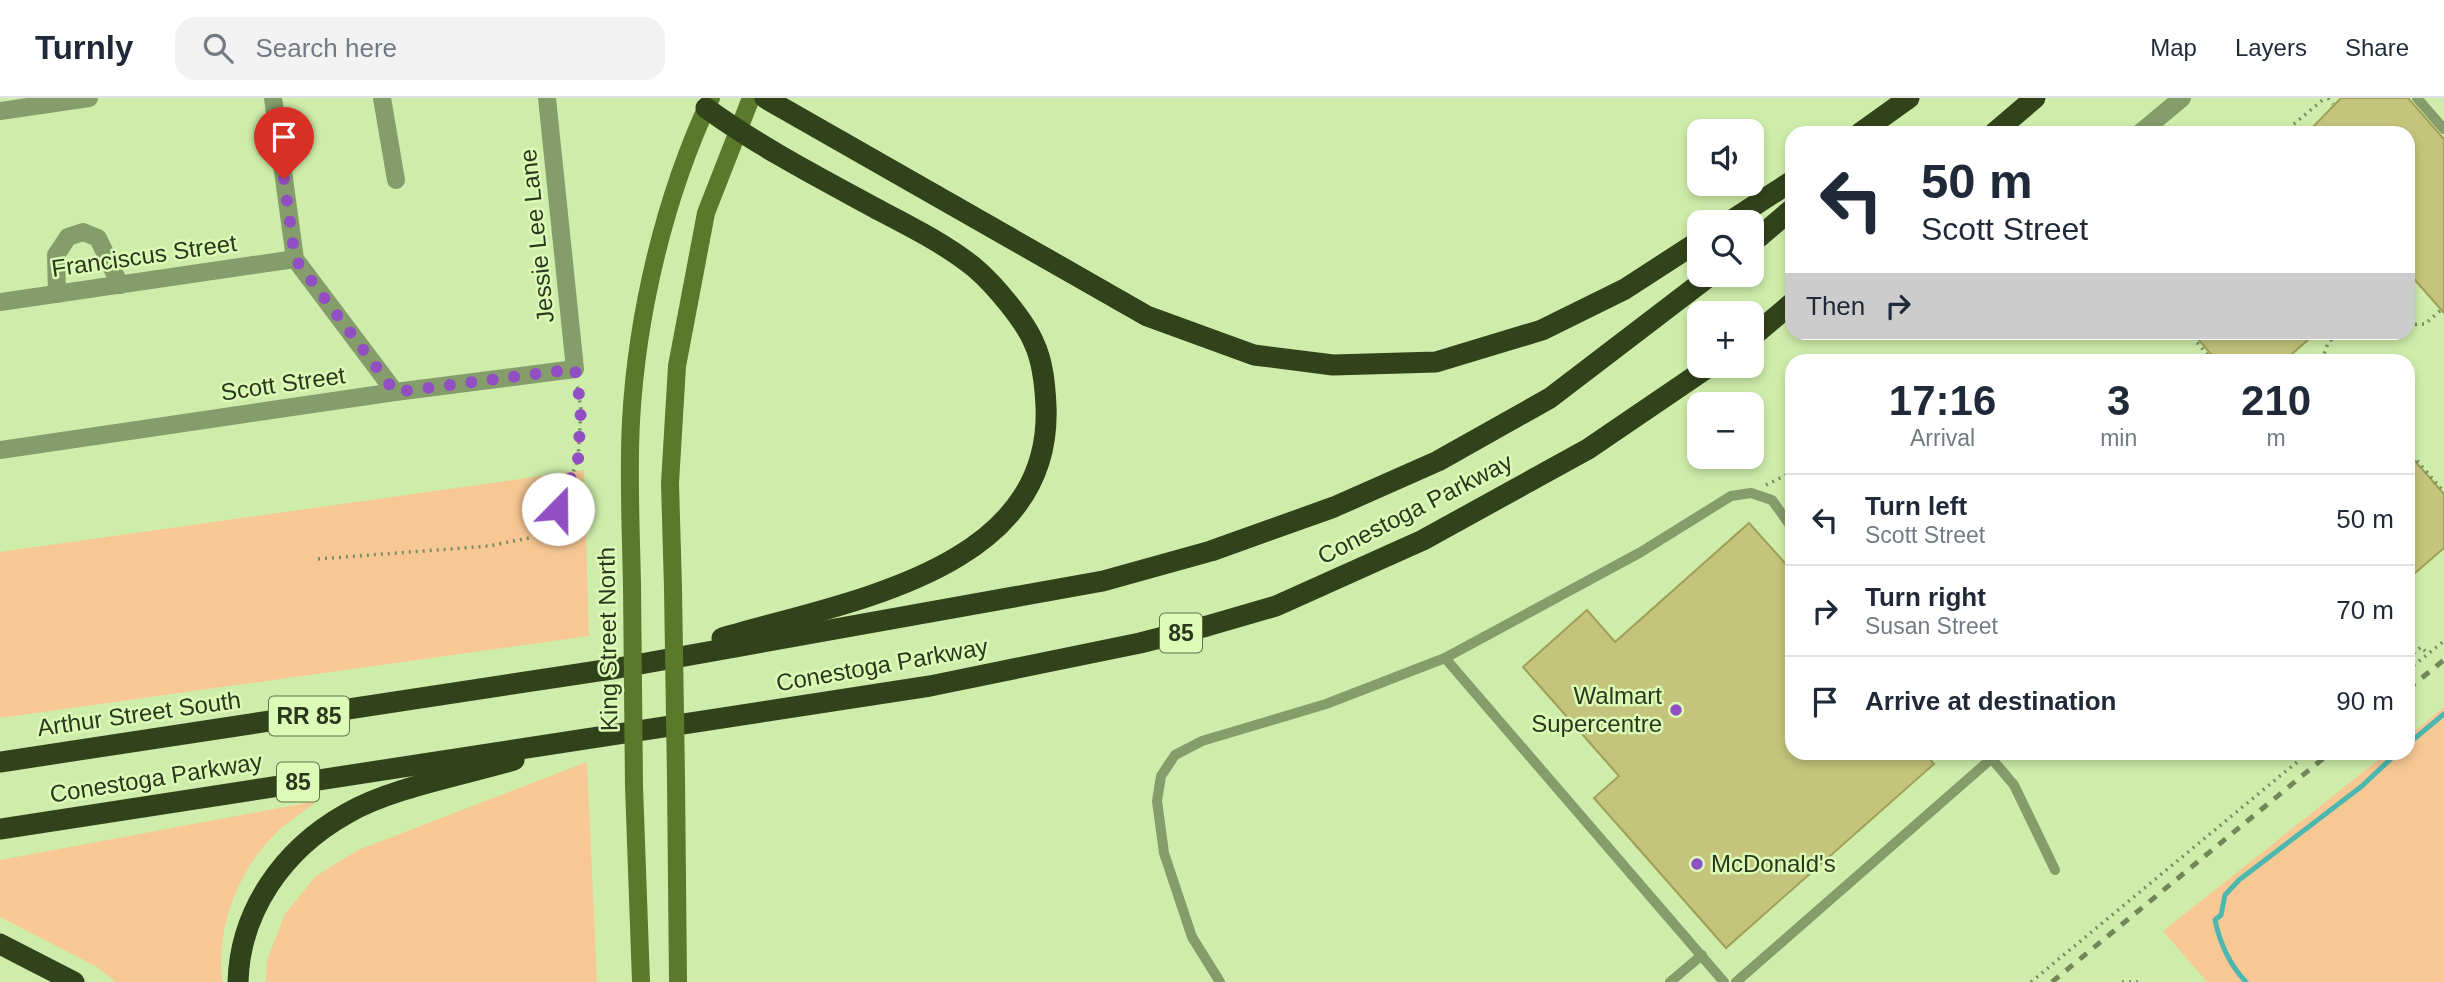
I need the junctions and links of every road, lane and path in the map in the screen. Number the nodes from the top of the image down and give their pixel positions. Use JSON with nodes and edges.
{"nodes":[{"id":1,"x":89,"y":98,"type":"edge"},
{"id":2,"x":274,"y":98,"type":"edge"},
{"id":3,"x":382,"y":98,"type":"edge"},
{"id":4,"x":547,"y":98,"type":"edge"},
{"id":5,"x":751,"y":98,"type":"edge"},
{"id":6,"x":765,"y":98,"type":"edge"},
{"id":7,"x":1909,"y":98,"type":"edge"},
{"id":8,"x":1926,"y":98,"type":"edge"},
{"id":9,"x":2035,"y":98,"type":"edge"},
{"id":10,"x":2182,"y":98,"type":"edge"},
{"id":11,"x":2327,"y":98,"type":"edge"},
{"id":12,"x":2417,"y":98,"type":"edge"},
{"id":13,"x":705,"y":101,"type":"edge"},
{"id":14,"x":2333,"y":104,"type":"dead end"},
{"id":15,"x":0,"y":111,"type":"edge"},
{"id":16,"x":1870,"y":126,"type":"edge"},
{"id":17,"x":1892,"y":126,"type":"edge"},
{"id":18,"x":2002,"y":126,"type":"edge"},
{"id":19,"x":2148,"y":126,"type":"edge"},
{"id":20,"x":2292,"y":126,"type":"edge"},
{"id":21,"x":2444,"y":129,"type":"edge"},
{"id":22,"x":738,"y":131,"type":"junction"},
{"id":23,"x":396,"y":180,"type":"dead end"},
{"id":24,"x":1785,"y":186,"type":"edge"},
{"id":25,"x":1747,"y":210,"type":"edge"},
{"id":26,"x":1785,"y":215,"type":"edge"},
{"id":27,"x":1764,"y":233,"type":"edge"},
{"id":28,"x":1687,"y":250,"type":"edge"},
{"id":29,"x":295,"y":259,"type":"junction"},
{"id":30,"x":120,"y":285,"type":"junction"},
{"id":31,"x":1695,"y":287,"type":"edge"},
{"id":32,"x":57,"y":294,"type":"junction"},
{"id":33,"x":0,"y":302,"type":"edge"},
{"id":34,"x":1785,"y":309,"type":"edge"},
{"id":35,"x":2441,"y":310,"type":"dead end"},
{"id":36,"x":2415,"y":325,"type":"edge"},
{"id":37,"x":1764,"y":327,"type":"edge"},
{"id":38,"x":2195,"y":340,"type":"edge"},
{"id":39,"x":2207,"y":354,"type":"edge"},
{"id":40,"x":575,"y":369,"type":"junction"},
{"id":41,"x":1692,"y":378,"type":"edge"},
{"id":42,"x":395,"y":392,"type":"junction"},
{"id":43,"x":0,"y":450,"type":"edge"},
{"id":44,"x":2415,"y":458,"type":"edge"},
{"id":45,"x":1785,"y":476,"type":"edge"},
{"id":46,"x":2444,"y":492,"type":"edge"},
{"id":47,"x":1751,"y":493,"type":"junction"},
{"id":48,"x":1785,"y":518,"type":"edge"},
{"id":49,"x":318,"y":559,"type":"dead end"},
{"id":50,"x":2444,"y":641,"type":"edge"},
{"id":51,"x":2415,"y":653,"type":"edge"},
{"id":52,"x":2428,"y":654,"type":"junction"},
{"id":53,"x":1445,"y":658,"type":"junction"},
{"id":54,"x":2415,"y":664,"type":"edge"},
{"id":55,"x":618,"y":668,"type":"junction"},
{"id":56,"x":596,"y":737,"type":"junction"},
{"id":57,"x":1985,"y":760,"type":"edge"},
{"id":58,"x":1992,"y":760,"type":"edge"},
{"id":59,"x":2299,"y":760,"type":"edge"},
{"id":60,"x":0,"y":762,"type":"edge"},
{"id":61,"x":0,"y":829,"type":"edge"},
{"id":62,"x":2055,"y":870,"type":"dead end"},
{"id":63,"x":0,"y":944,"type":"edge"},
{"id":64,"x":1702,"y":955,"type":"junction"},
{"id":65,"x":74,"y":982,"type":"edge"},
{"id":66,"x":238,"y":982,"type":"edge"},
{"id":67,"x":640,"y":982,"type":"edge"},
{"id":68,"x":678,"y":982,"type":"edge"},
{"id":69,"x":1220,"y":982,"type":"edge"},
{"id":70,"x":1670,"y":982,"type":"edge"},
{"id":71,"x":1724,"y":982,"type":"edge"},
{"id":72,"x":1736,"y":982,"type":"edge"},
{"id":73,"x":2031,"y":982,"type":"edge"},
{"id":74,"x":2122,"y":982,"type":"edge"},
{"id":75,"x":2140,"y":982,"type":"edge"}],
"edges":[{"from":1,"to":15,"type":"street"},
{"from":2,"to":29,"type":"street"},
{"from":3,"to":23,"type":"street"},
{"from":4,"to":40,"type":"street","name":"Jessie Lee Lane"},
{"from":5,"to":22,"type":"main road"},
{"from":6,"to":28,"type":"highway"},
{"from":7,"to":16,"type":"highway"},
{"from":8,"to":17,"type":"highway"},
{"from":9,"to":18,"type":"highway"},
{"from":10,"to":19,"type":"street"},
{"from":11,"to":14,"type":"path"},
{"from":11,"to":20,"type":"path"},
{"from":12,"to":21,"type":"lane"},
{"from":13,"to":22,"type":"highway"},
{"from":13,"to":67,"type":"main road","name":"King Street North","bridge":true},
{"from":22,"to":55,"type":"highway"},
{"from":22,"to":68,"type":"main road","bridge":true},
{"from":24,"to":25,"type":"highway"},
{"from":26,"to":27,"type":"highway"},
{"from":29,"to":30,"type":"street","name":"Franciscus Street"},
{"from":29,"to":42,"type":"street"},
{"from":30,"to":32,"type":"street","name":"Franciscus Street"},
{"from":30,"to":32,"type":"street"},
{"from":31,"to":55,"type":"highway","name":"Conestoga Parkway"},
{"from":32,"to":33,"type":"street","name":"Franciscus Street"},
{"from":34,"to":37,"type":"highway"},
{"from":35,"to":36,"type":"path"},
{"from":38,"to":39,"type":"path"},
{"from":40,"to":42,"type":"street","name":"Scott Street"},
{"from":40,"to":49,"type":"path"},
{"from":41,"to":56,"type":"highway","name":"Conestoga Parkway","number":"85"},
{"from":42,"to":43,"type":"street","name":"Scott Street"},
{"from":44,"to":46,"type":"path"},
{"from":45,"to":47,"type":"path"},
{"from":47,"to":48,"type":"lane"},
{"from":47,"to":53,"type":"lane"},
{"from":50,"to":52,"type":"path"},
{"from":51,"to":52,"type":"path"},
{"from":52,"to":54,"type":"path"},
{"from":53,"to":64,"type":"lane"},
{"from":53,"to":69,"type":"lane"},
{"from":55,"to":60,"type":"highway","name":"Arthur Street South","number":"RR 85"},
{"from":56,"to":61,"type":"highway","name":"Conestoga Parkway","number":"85"},
{"from":56,"to":66,"type":"highway"},
{"from":57,"to":72,"type":"lane"},
{"from":58,"to":62,"type":"lane"},
{"from":59,"to":73,"type":"path"},
{"from":63,"to":65,"type":"highway"},
{"from":64,"to":70,"type":"lane"},
{"from":64,"to":71,"type":"lane"},
{"from":74,"to":75,"type":"path"}]}
